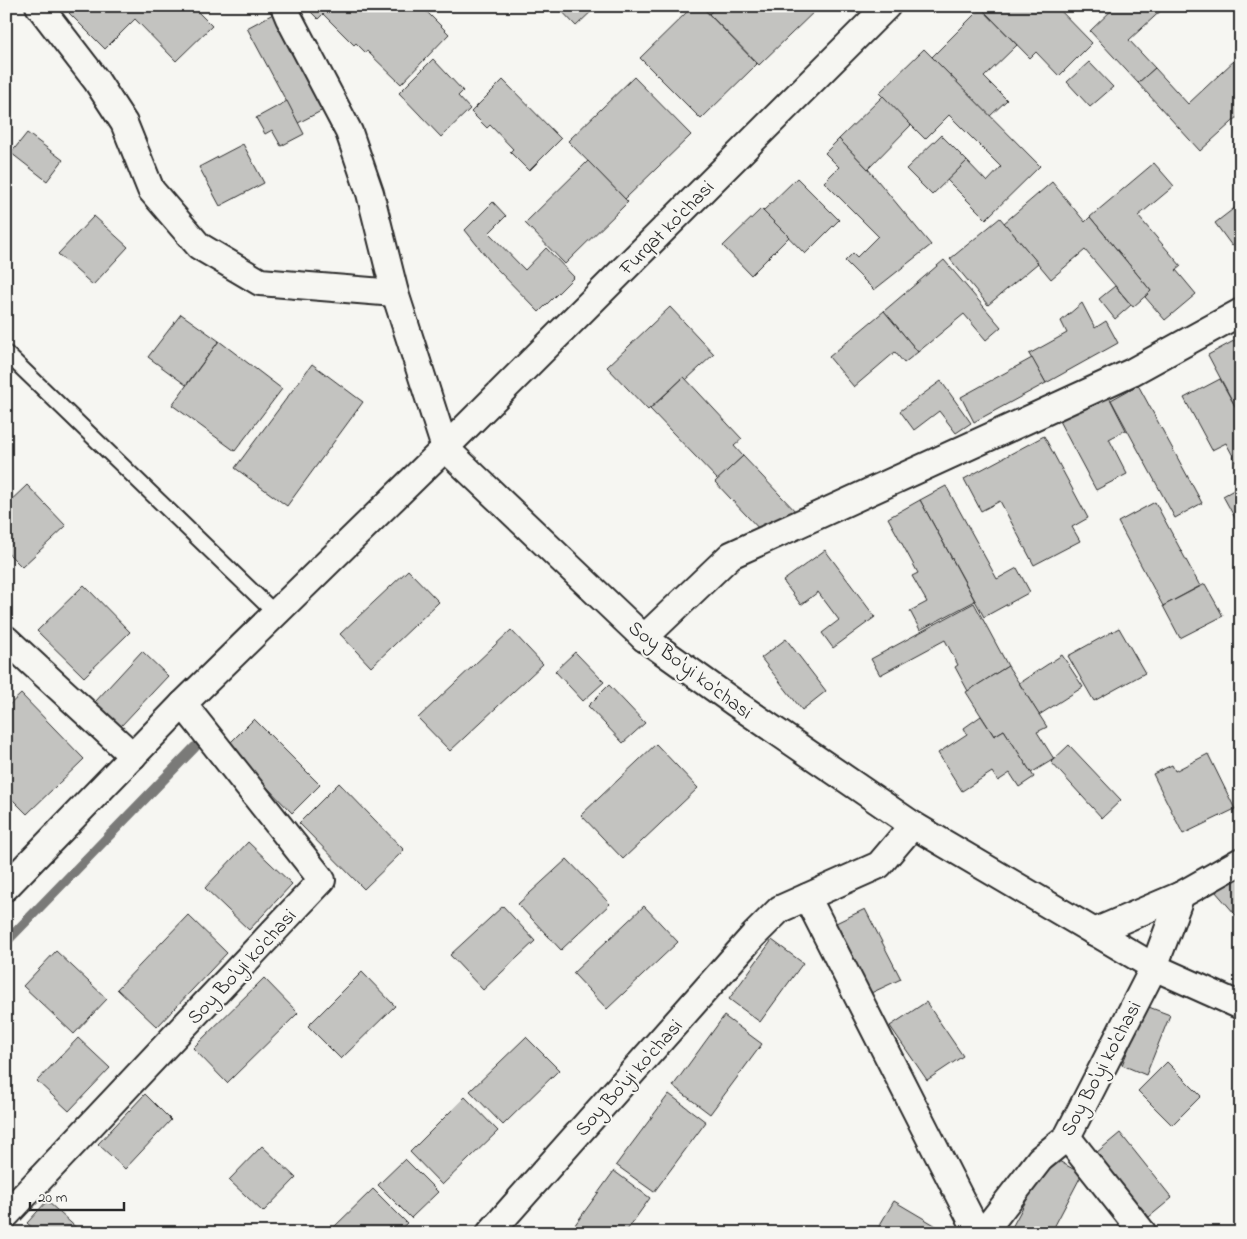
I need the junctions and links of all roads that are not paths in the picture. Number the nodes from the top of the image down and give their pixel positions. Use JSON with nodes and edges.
{"nodes":[{"id":1,"x":38,"y":6,"type":"edge"},
{"id":2,"x":284,"y":6,"type":"edge"},
{"id":3,"x":887,"y":6,"type":"edge"},
{"id":4,"x":395,"y":293,"type":"junction"},
{"id":5,"x":1241,"y":312,"type":"edge"},
{"id":6,"x":6,"y":354,"type":"edge"},
{"id":7,"x":445,"y":448,"type":"junction"},
{"id":8,"x":276,"y":614,"type":"junction"},
{"id":9,"x":644,"y":638,"type":"junction"},
{"id":10,"x":6,"y":639,"type":"edge"},
{"id":11,"x":183,"y":704,"type":"junction"},
{"id":12,"x":133,"y":756,"type":"junction"},
{"id":13,"x":913,"y":825,"type":"junction"},
{"id":14,"x":1241,"y":860,"type":"edge"},
{"id":15,"x":6,"y":887,"type":"edge"},
{"id":16,"x":1181,"y":895,"type":"junction"},
{"id":17,"x":807,"y":896,"type":"junction"},
{"id":18,"x":1094,"y":932,"type":"junction"},
{"id":19,"x":1154,"y":967,"type":"junction"},
{"id":20,"x":1241,"y":1006,"type":"edge"},
{"id":21,"x":1066,"y":1137,"type":"junction"},
{"id":22,"x":6,"y":1214,"type":"edge"},
{"id":23,"x":490,"y":1233,"type":"edge"},
{"id":24,"x":978,"y":1233,"type":"edge"},
{"id":25,"x":983,"y":1233,"type":"edge"},
{"id":26,"x":1143,"y":1233,"type":"edge"}],
"edges":[{"from":1,"to":4,"type":"street"},
{"from":2,"to":4,"type":"street"},
{"from":3,"to":7,"type":"street","name":"Furqat ko'chasi"},
{"from":4,"to":7,"type":"street"},
{"from":5,"to":9,"type":"street"},
{"from":6,"to":8,"type":"lane"},
{"from":7,"to":8,"type":"street","name":"Furqat ko'chasi"},
{"from":7,"to":9,"type":"street","name":"Soy Bo'yi ko'chasi"},
{"from":8,"to":11,"type":"street","name":"Furqat ko'chasi"},
{"from":9,"to":13,"type":"street","name":"Soy Bo'yi ko'chasi"},
{"from":10,"to":12,"type":"street"},
{"from":11,"to":12,"type":"street","name":"Furqat ko'chasi"},
{"from":11,"to":22,"type":"street","name":"Soy Bo'yi ko'chasi"},
{"from":12,"to":15,"type":"street","name":"Furqat ko'chasi"},
{"from":13,"to":17,"type":"street","name":"Soy Bo'yi ko'chasi"},
{"from":13,"to":18,"type":"street","name":"Soy Bo'yi ko'chasi"},
{"from":14,"to":16,"type":"street"},
{"from":16,"to":18,"type":"street"},
{"from":16,"to":19,"type":"street","name":"Soy Bo'yi ko'chasi"},
{"from":17,"to":23,"type":"street","name":"Soy Bo'yi ko'chasi"},
{"from":17,"to":24,"type":"street"},
{"from":18,"to":19,"type":"street","name":"Soy Bo'yi ko'chasi"},
{"from":19,"to":20,"type":"street","name":"Soy Bo'yi ko'chasi"},
{"from":19,"to":21,"type":"street","name":"Soy Bo'yi ko'chasi"},
{"from":21,"to":25,"type":"street","name":"Soy Bo'yi ko'chasi"},
{"from":21,"to":26,"type":"street"}]}
